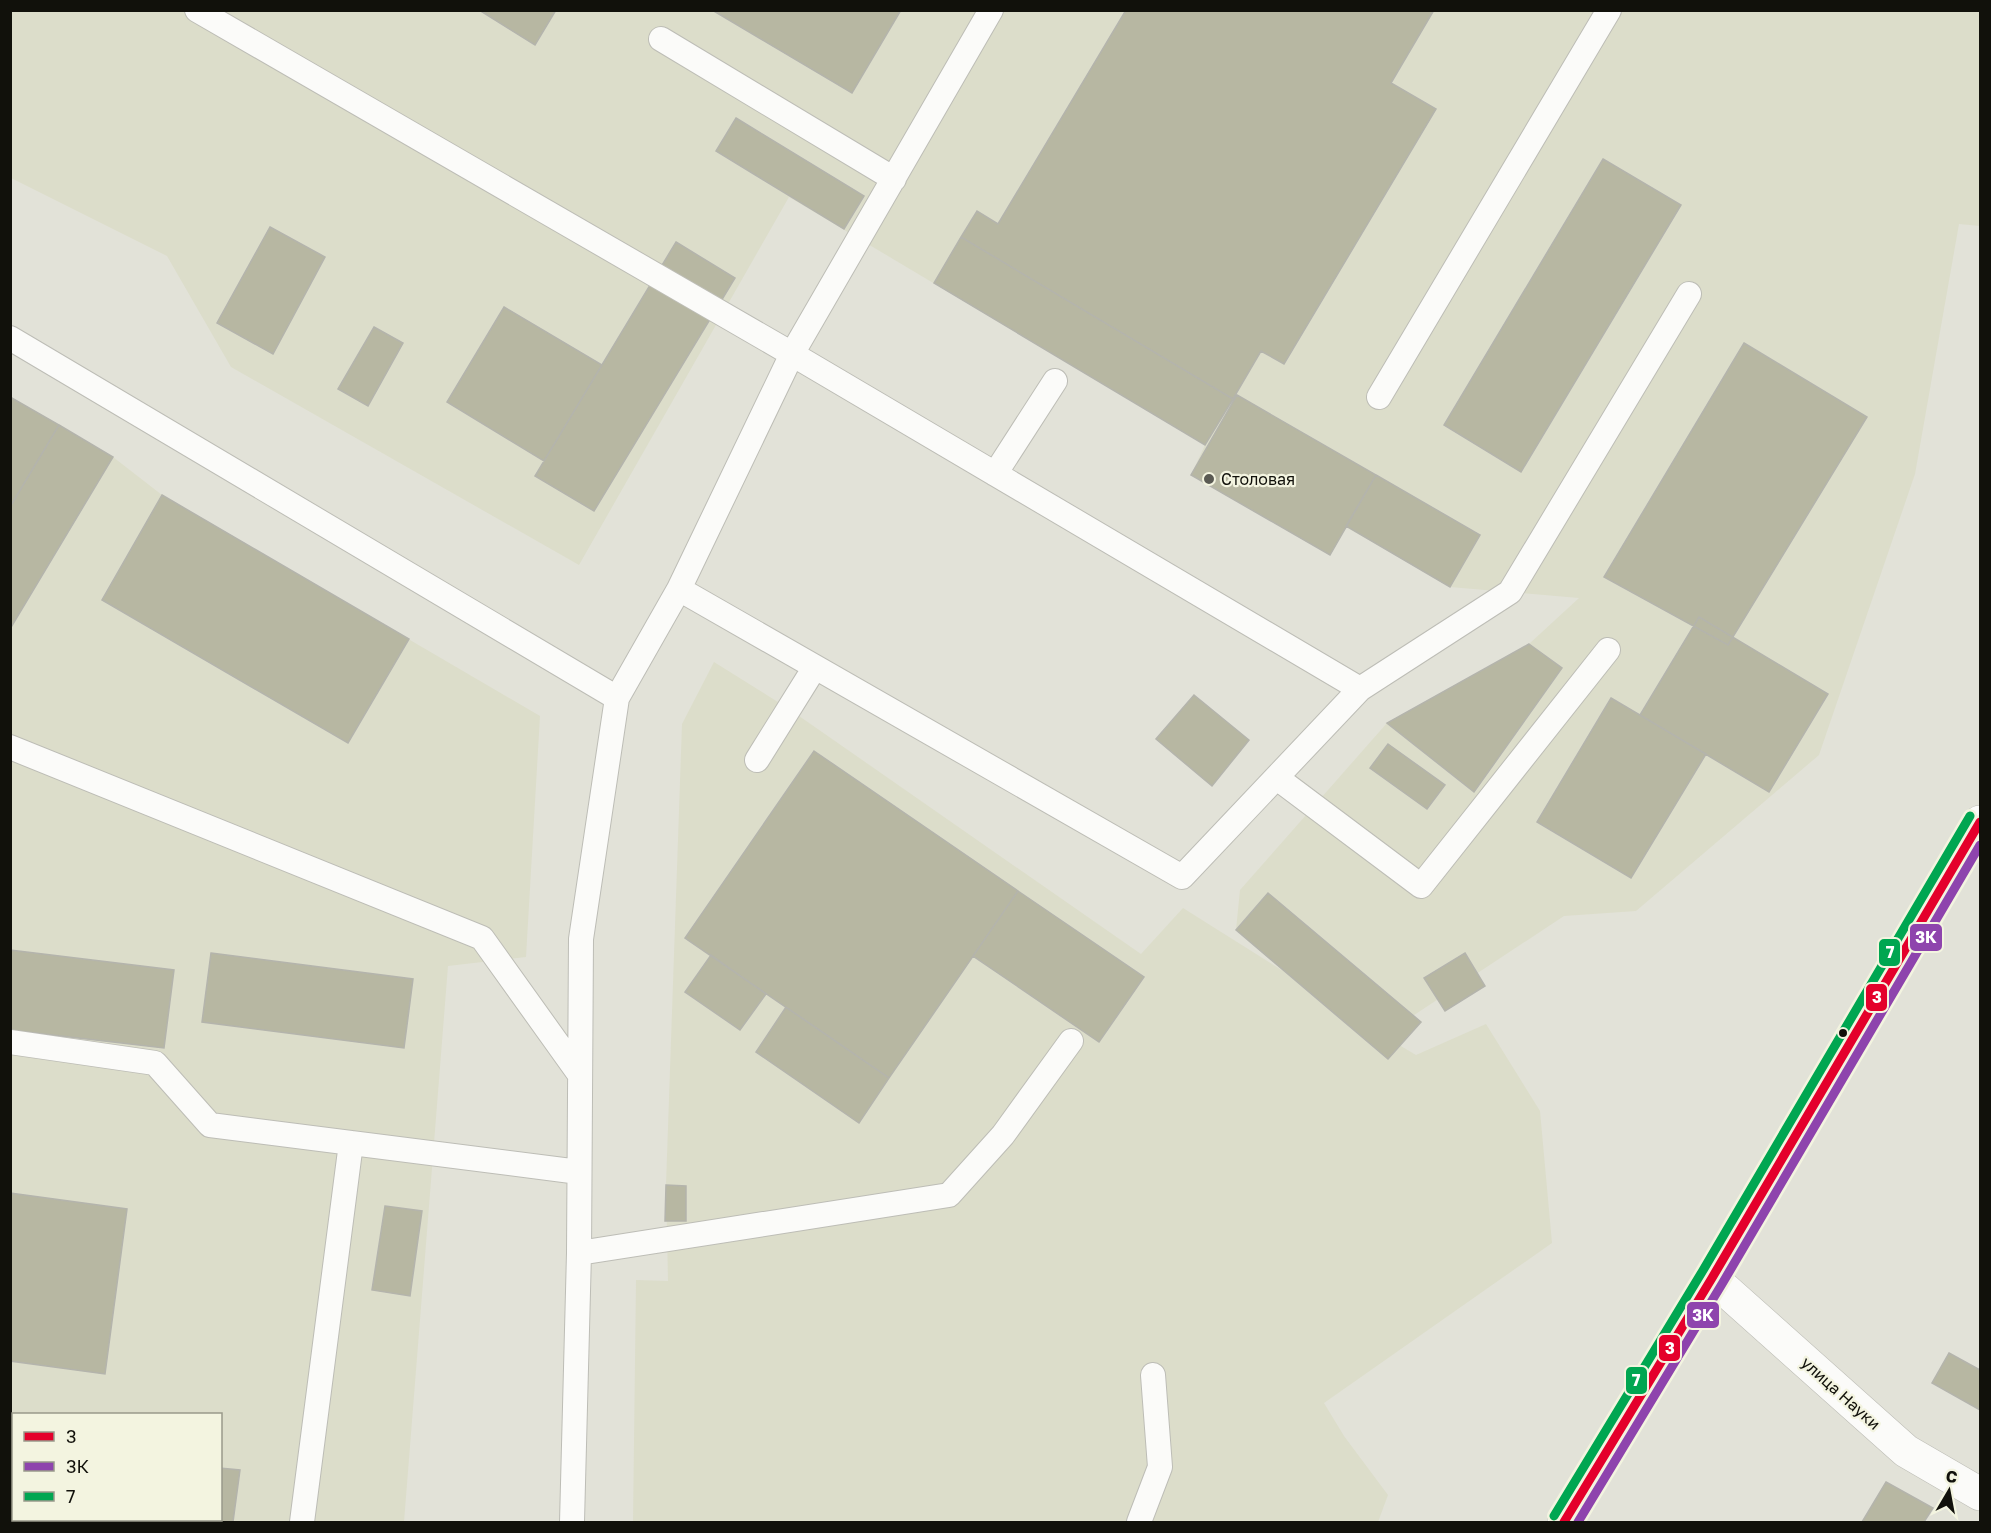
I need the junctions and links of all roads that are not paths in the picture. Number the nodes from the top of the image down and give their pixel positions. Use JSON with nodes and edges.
{"nodes":[{"id":1,"x":197,"y":10,"type":"edge"},
{"id":2,"x":991,"y":10,"type":"edge"},
{"id":3,"x":1609,"y":10,"type":"edge"},
{"id":4,"x":661,"y":39,"type":"dead end"},
{"id":5,"x":894,"y":179,"type":"junction"},
{"id":6,"x":1689,"y":294,"type":"dead end"},
{"id":7,"x":10,"y":338,"type":"edge"},
{"id":8,"x":792,"y":354,"type":"junction"},
{"id":9,"x":1055,"y":381,"type":"dead end"},
{"id":10,"x":1379,"y":398,"type":"dead end"},
{"id":11,"x":995,"y":474,"type":"junction"},
{"id":12,"x":679,"y":589,"type":"junction"},
{"id":13,"x":1608,"y":650,"type":"dead end"},
{"id":14,"x":815,"y":667,"type":"junction"},
{"id":15,"x":1360,"y":689,"type":"junction"},
{"id":16,"x":617,"y":698,"type":"junction"},
{"id":17,"x":10,"y":747,"type":"edge"},
{"id":18,"x":757,"y":760,"type":"dead end"},
{"id":19,"x":1276,"y":778,"type":"junction"},
{"id":20,"x":1978,"y":833,"type":"edge"},
{"id":21,"x":1071,"y":1041,"type":"dead end"},
{"id":22,"x":10,"y":1042,"type":"edge"},
{"id":23,"x":580,"y":1075,"type":"junction"},
{"id":24,"x":351,"y":1143,"type":"junction"},
{"id":25,"x":579,"y":1172,"type":"junction"},
{"id":26,"x":579,"y":1252,"type":"junction"},
{"id":27,"x":1712,"y":1278,"type":"junction"},
{"id":28,"x":1153,"y":1376,"type":"dead end"},
{"id":29,"x":1980,"y":1494,"type":"edge"},
{"id":30,"x":302,"y":1522,"type":"edge"},
{"id":31,"x":572,"y":1522,"type":"edge"},
{"id":32,"x":1139,"y":1522,"type":"edge"},
{"id":33,"x":1564,"y":1522,"type":"edge"}],
"edges":[{"from":1,"to":8,"type":"lane"},
{"from":2,"to":5,"type":"lane"},
{"from":3,"to":10,"type":"lane"},
{"from":4,"to":5,"type":"lane"},
{"from":5,"to":8,"type":"lane"},
{"from":6,"to":15,"type":"lane"},
{"from":7,"to":16,"type":"lane"},
{"from":8,"to":11,"type":"lane"},
{"from":8,"to":12,"type":"lane"},
{"from":9,"to":11,"type":"lane"},
{"from":11,"to":15,"type":"lane"},
{"from":12,"to":14,"type":"lane"},
{"from":12,"to":16,"type":"lane"},
{"from":13,"to":19,"type":"lane"},
{"from":14,"to":18,"type":"lane"},
{"from":14,"to":19,"type":"lane"},
{"from":15,"to":19,"type":"lane"},
{"from":16,"to":23,"type":"lane"},
{"from":17,"to":23,"type":"lane"},
{"from":20,"to":27,"type":"main road"},
{"from":21,"to":26,"type":"lane"},
{"from":22,"to":24,"type":"lane"},
{"from":23,"to":25,"type":"lane"},
{"from":24,"to":25,"type":"lane"},
{"from":24,"to":30,"type":"lane"},
{"from":25,"to":26,"type":"lane"},
{"from":26,"to":31,"type":"lane"},
{"from":27,"to":29,"type":"main road","name":"улица Науки"},
{"from":27,"to":33,"type":"main road"},
{"from":28,"to":32,"type":"lane"}]}
